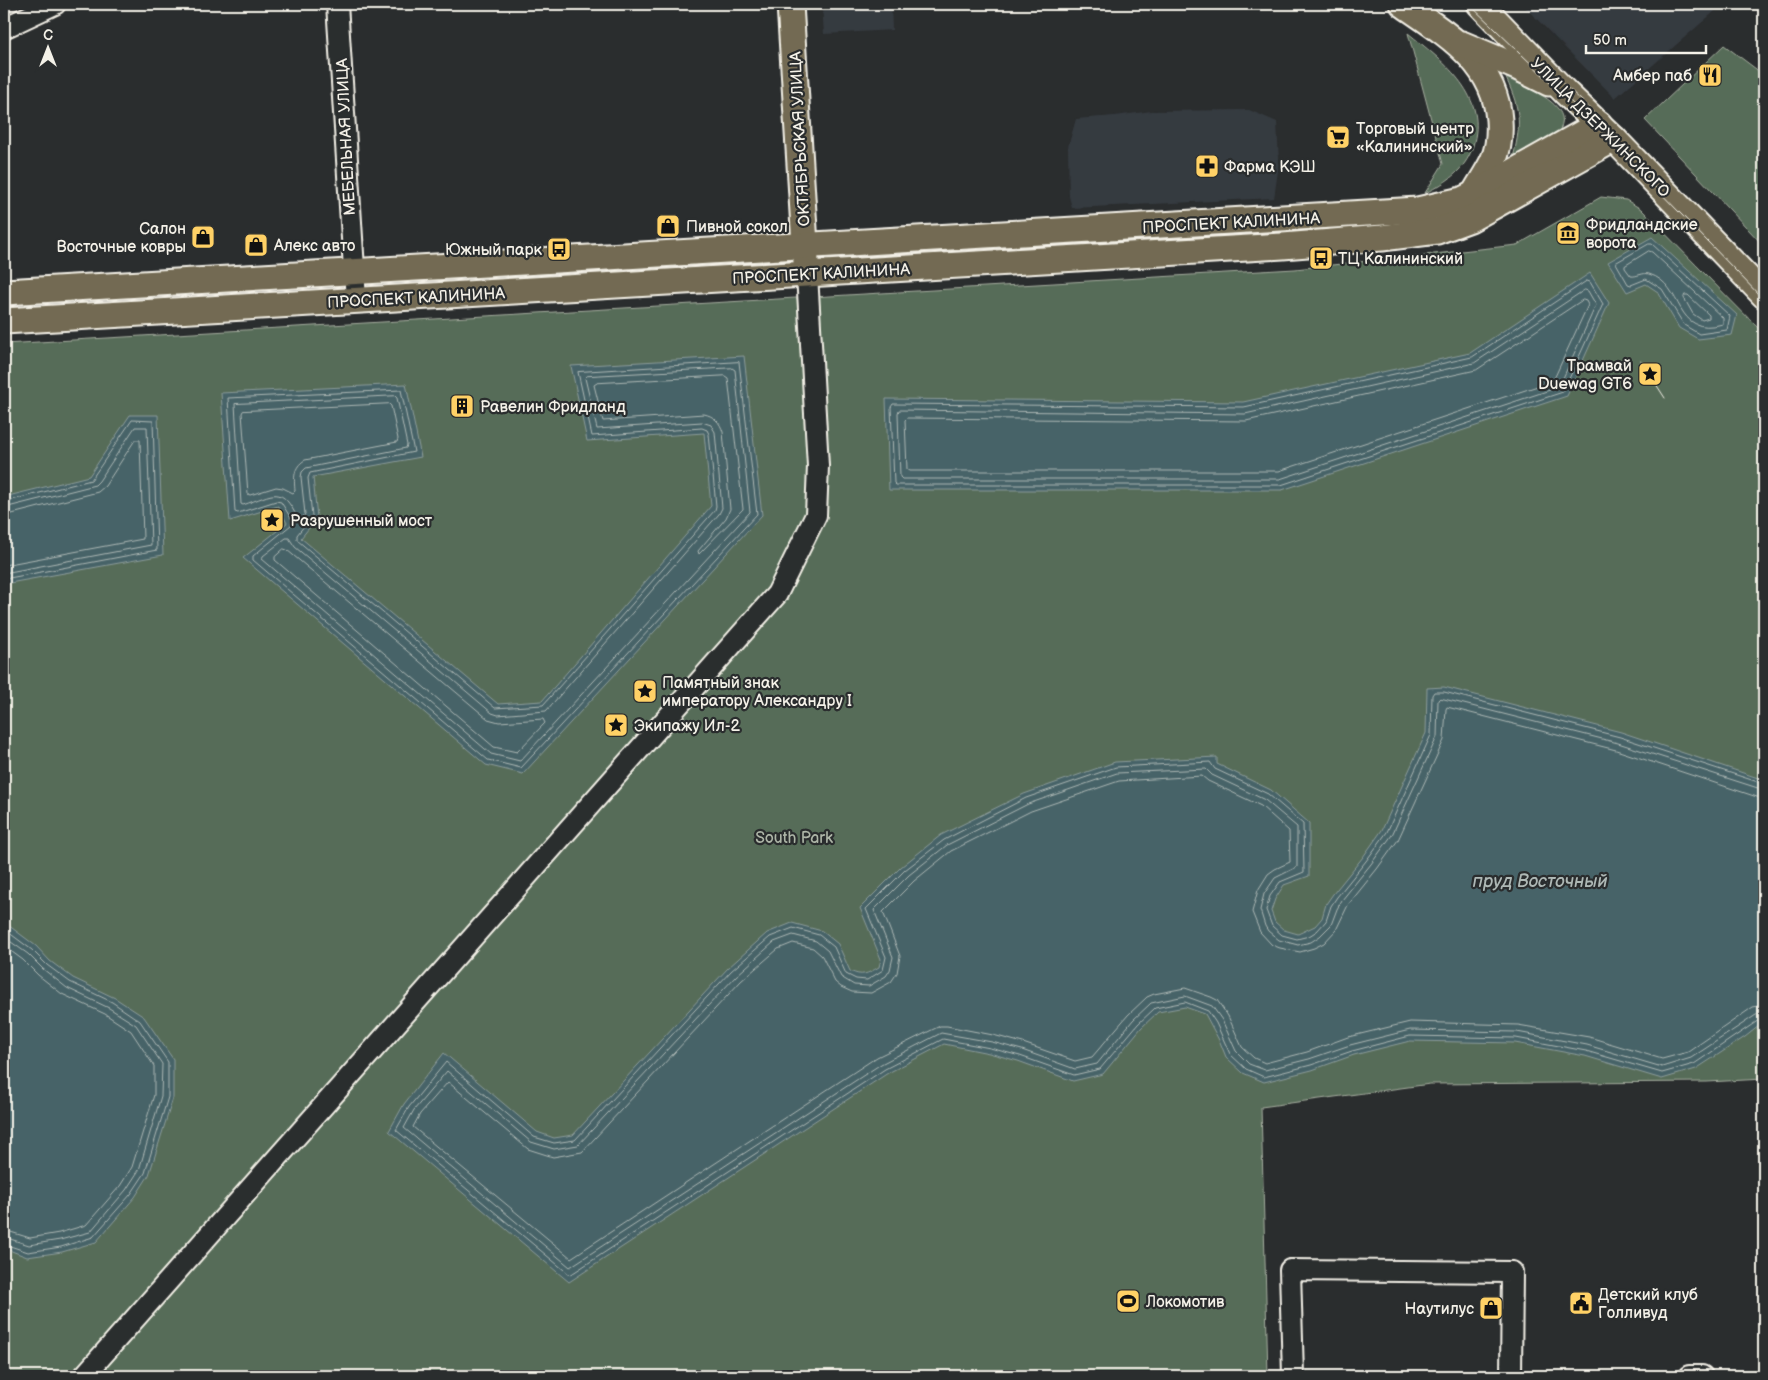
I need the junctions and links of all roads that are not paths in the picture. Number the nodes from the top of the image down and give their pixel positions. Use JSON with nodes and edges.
{"nodes":[{"id":1,"x":55,"y":4,"type":"edge"},
{"id":2,"x":337,"y":4,"type":"edge"},
{"id":3,"x":790,"y":4,"type":"edge"},
{"id":4,"x":1403,"y":4,"type":"edge"},
{"id":5,"x":1480,"y":4,"type":"edge"},
{"id":6,"x":4,"y":28,"type":"edge"},
{"id":7,"x":1454,"y":40,"type":"junction"},
{"id":8,"x":1566,"y":93,"type":"junction"},
{"id":9,"x":1607,"y":131,"type":"junction"},
{"id":10,"x":1474,"y":194,"type":"junction"},
{"id":11,"x":1437,"y":231,"type":"junction"},
{"id":12,"x":805,"y":245,"type":"junction"},
{"id":13,"x":353,"y":271,"type":"junction"},
{"id":14,"x":807,"y":274,"type":"junction"},
{"id":15,"x":4,"y":292,"type":"edge"},
{"id":16,"x":1764,"y":295,"type":"edge"},
{"id":17,"x":356,"y":300,"type":"junction"},
{"id":18,"x":4,"y":321,"type":"edge"},
{"id":19,"x":84,"y":1376,"type":"edge"},
{"id":20,"x":1293,"y":1376,"type":"edge"},
{"id":21,"x":1511,"y":1376,"type":"edge"},
{"id":22,"x":1689,"y":1376,"type":"edge"},
{"id":23,"x":1702,"y":1376,"type":"edge"}],
"edges":[{"from":1,"to":6,"type":"street"},
{"from":2,"to":13,"type":"street","name":"МЕБЕЛЬНАЯ УЛИЦА"},
{"from":3,"to":12,"type":"main road","name":"ОКТЯБРЬСКАЯ УЛИЦА"},
{"from":4,"to":7,"type":"main road"},
{"from":5,"to":8,"type":"main road","name":"УЛИЦА ДЗЕРЖИНСКОГО"},
{"from":7,"to":8,"type":"main road"},
{"from":7,"to":10,"type":"main road"},
{"from":8,"to":9,"type":"main road","name":"УЛИЦА ДЗЕРЖИНСКОГО"},
{"from":9,"to":10,"type":"main road","name":"ПРОСПЕКТ КАЛИНИНА"},
{"from":9,"to":11,"type":"main road","name":"ПРОСПЕКТ КАЛИНИНА"},
{"from":9,"to":16,"type":"main road","name":"УЛИЦА ДЗЕРЖИНСКОГО"},
{"from":10,"to":11,"type":"main road"},
{"from":10,"to":12,"type":"main road","name":"ПРОСПЕКТ КАЛИНИНА"},
{"from":11,"to":14,"type":"main road","name":"ПРОСПЕКТ КАЛИНИНА"},
{"from":12,"to":13,"type":"main road","name":"ПРОСПЕКТ КАЛИНИНА"},
{"from":12,"to":14,"type":"main road","name":"ОКТЯБРЬСКАЯ УЛИЦА"},
{"from":13,"to":15,"type":"main road","name":"ПРОСПЕКТ КАЛИНИНА"},
{"from":13,"to":17,"type":"street","name":"МЕБЕЛЬНАЯ УЛИЦА"},
{"from":14,"to":17,"type":"main road","name":"ПРОСПЕКТ КАЛИНИНА"},
{"from":14,"to":19,"type":"street"},
{"from":17,"to":18,"type":"main road","name":"ПРОСПЕКТ КАЛИНИНА"},
{"from":20,"to":21,"type":"street"},
{"from":22,"to":23,"type":"street"}]}
